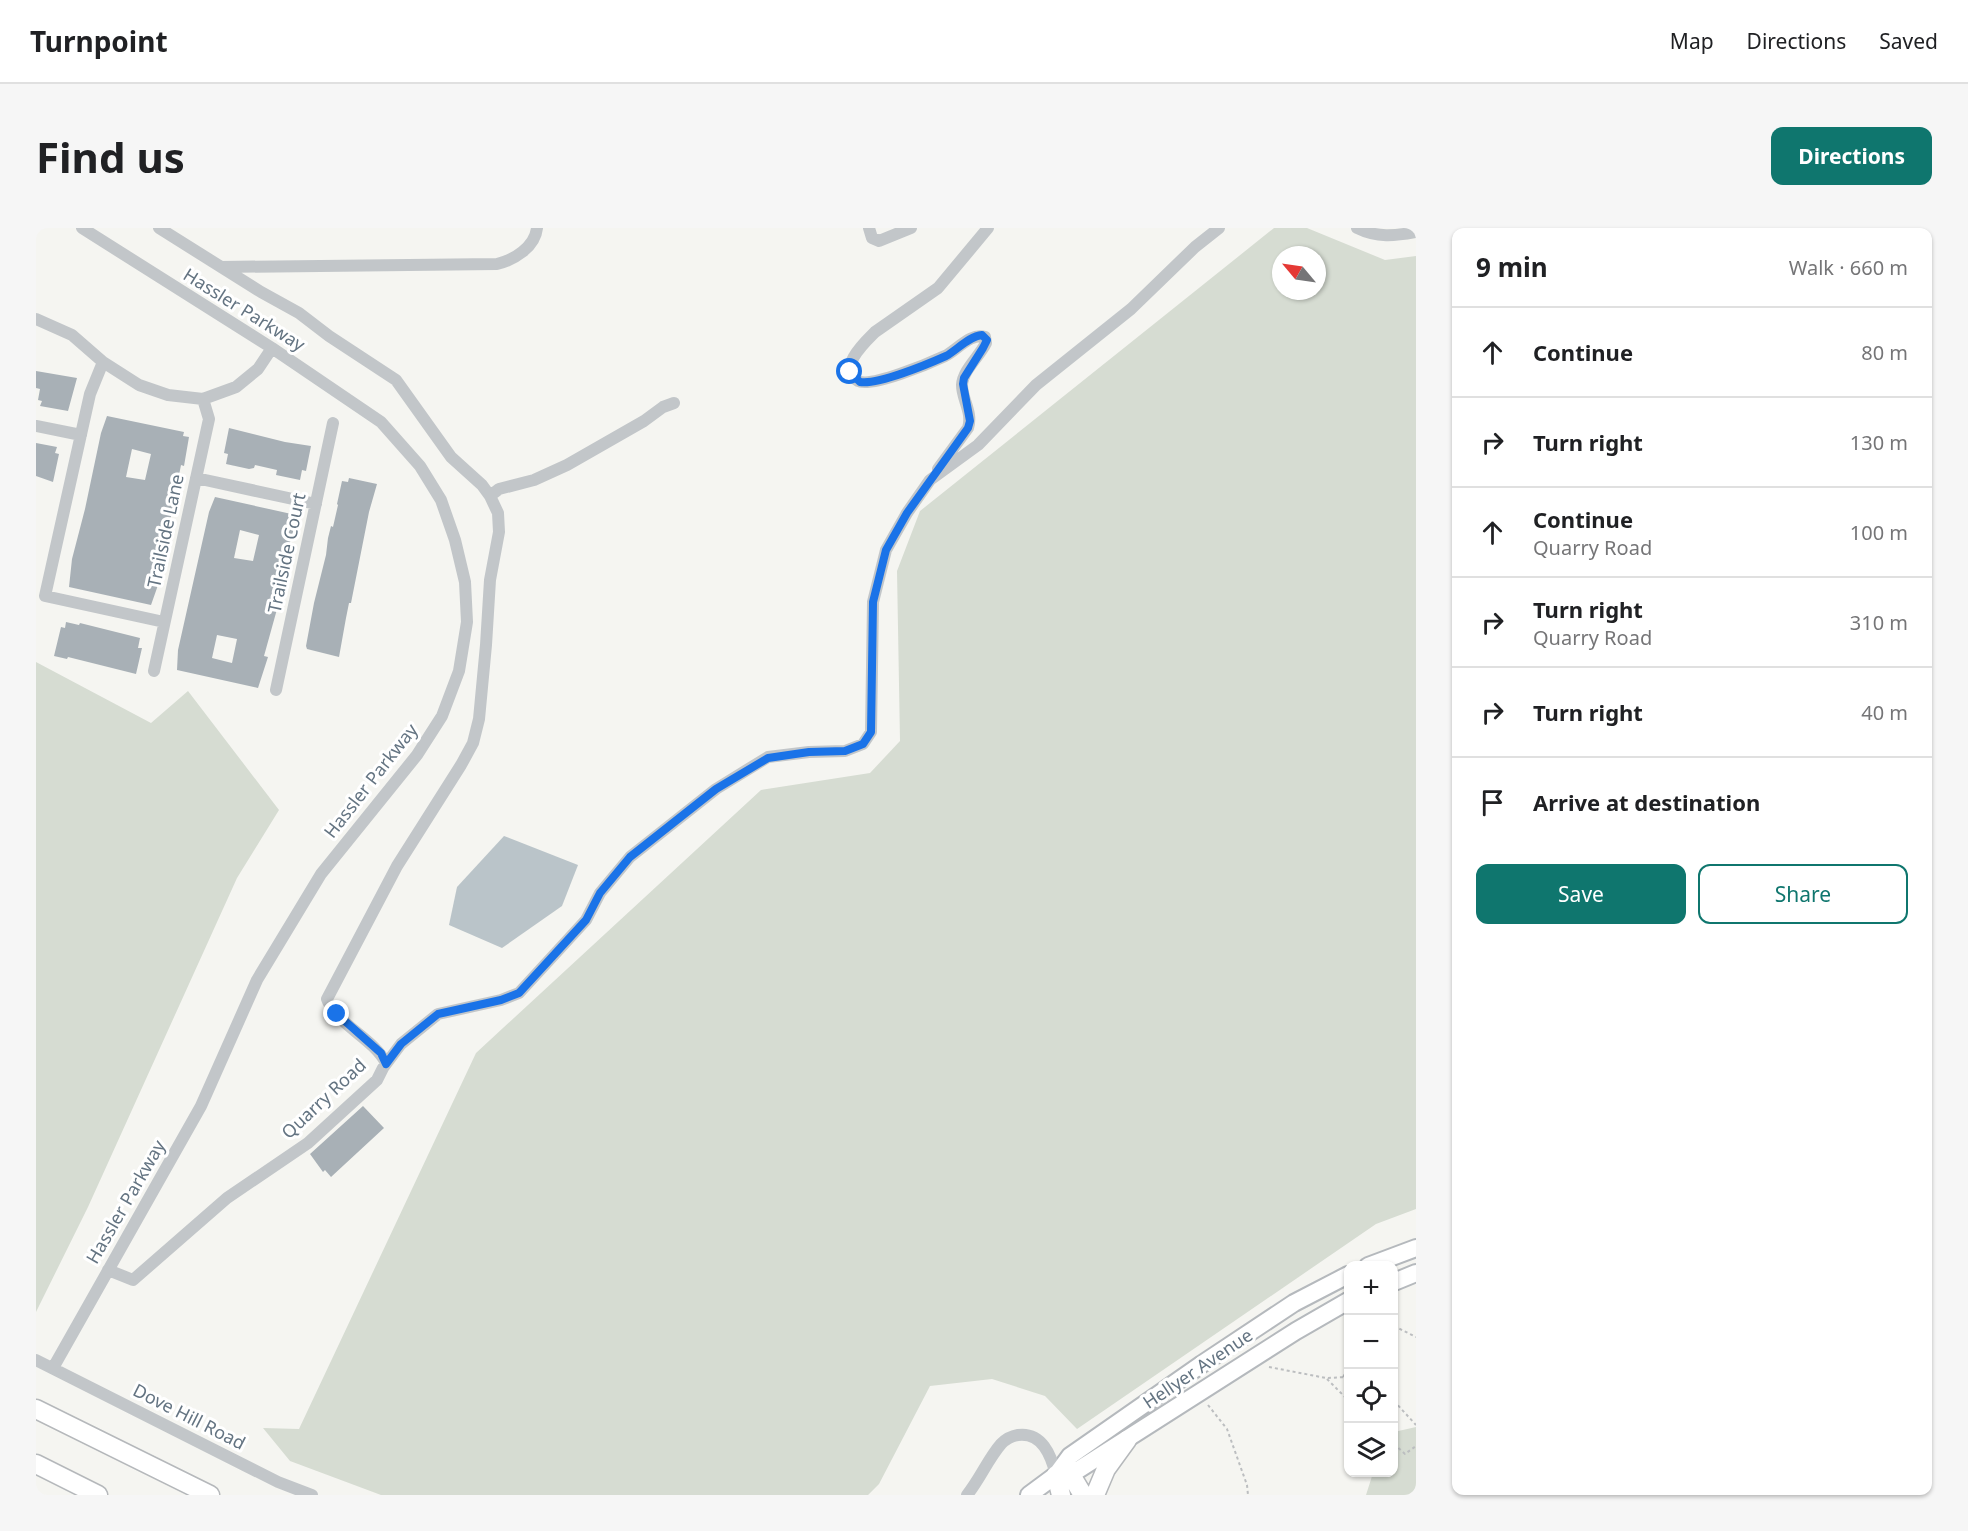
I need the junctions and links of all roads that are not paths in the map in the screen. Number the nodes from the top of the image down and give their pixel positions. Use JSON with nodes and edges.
{"nodes":[{"id":1,"x":82,"y":228,"type":"edge"},
{"id":2,"x":159,"y":228,"type":"edge"},
{"id":3,"x":537,"y":228,"type":"edge"},
{"id":4,"x":868,"y":228,"type":"edge"},
{"id":5,"x":911,"y":228,"type":"edge"},
{"id":6,"x":988,"y":228,"type":"edge"},
{"id":7,"x":1219,"y":228,"type":"edge"},
{"id":8,"x":1357,"y":228,"type":"edge"},
{"id":9,"x":1416,"y":232,"type":"edge"},
{"id":10,"x":220,"y":267,"type":"junction"},
{"id":11,"x":36,"y":320,"type":"edge"},
{"id":12,"x":272,"y":348,"type":"junction"},
{"id":13,"x":104,"y":362,"type":"junction"},
{"id":14,"x":202,"y":399,"type":"junction"},
{"id":15,"x":674,"y":404,"type":"dead end"},
{"id":16,"x":333,"y":423,"type":"dead end"},
{"id":17,"x":36,"y":426,"type":"edge"},
{"id":18,"x":81,"y":435,"type":"junction"},
{"id":19,"x":196,"y":478,"type":"junction"},
{"id":20,"x":930,"y":480,"type":"junction"},
{"id":21,"x":490,"y":496,"type":"junction"},
{"id":22,"x":316,"y":504,"type":"junction"},
{"id":23,"x":164,"y":622,"type":"junction"},
{"id":24,"x":154,"y":671,"type":"dead end"},
{"id":25,"x":276,"y":690,"type":"dead end"},
{"id":26,"x":383,"y":1058,"type":"junction"},
{"id":27,"x":1410,"y":1250,"type":"edge"},
{"id":28,"x":1381,"y":1261,"type":"edge"},
{"id":29,"x":108,"y":1270,"type":"junction"},
{"id":30,"x":1414,"y":1273,"type":"edge"},
{"id":31,"x":1344,"y":1277,"type":"edge"},
{"id":32,"x":1398,"y":1279,"type":"edge"},
{"id":33,"x":1344,"y":1302,"type":"edge"},
{"id":34,"x":36,"y":1360,"type":"edge"},
{"id":35,"x":52,"y":1368,"type":"junction"},
{"id":36,"x":36,"y":1409,"type":"edge"},
{"id":37,"x":1127,"y":1440,"type":"junction"},
{"id":38,"x":36,"y":1464,"type":"edge"},
{"id":39,"x":1056,"y":1475,"type":"junction"},
{"id":40,"x":98,"y":1495,"type":"edge"},
{"id":41,"x":210,"y":1495,"type":"edge"},
{"id":42,"x":312,"y":1495,"type":"edge"},
{"id":43,"x":966,"y":1495,"type":"edge"},
{"id":44,"x":1029,"y":1495,"type":"edge"},
{"id":45,"x":1060,"y":1495,"type":"edge"},
{"id":46,"x":1083,"y":1495,"type":"edge"},
{"id":47,"x":1095,"y":1495,"type":"edge"}],
"edges":[{"from":1,"to":12,"type":"street","name":"Hassler Parkway"},
{"from":2,"to":10,"type":"street"},
{"from":3,"to":10,"type":"street"},
{"from":4,"to":5,"type":"street"},
{"from":6,"to":20,"type":"street","name":"Quarry Road"},
{"from":7,"to":20,"type":"street"},
{"from":8,"to":9,"type":"street"},
{"from":10,"to":21,"type":"street"},
{"from":11,"to":13,"type":"street"},
{"from":12,"to":14,"type":"street"},
{"from":12,"to":29,"type":"street","name":"Hassler Parkway"},
{"from":13,"to":14,"type":"street"},
{"from":13,"to":18,"type":"street"},
{"from":14,"to":19,"type":"street","name":"Trailside Lane"},
{"from":15,"to":21,"type":"street"},
{"from":16,"to":22,"type":"street","name":"Trailside Court"},
{"from":17,"to":18,"type":"street"},
{"from":18,"to":23,"type":"street"},
{"from":19,"to":22,"type":"street"},
{"from":19,"to":23,"type":"street","name":"Trailside Lane"},
{"from":20,"to":26,"type":"street","name":"Quarry Road"},
{"from":21,"to":26,"type":"street"},
{"from":22,"to":25,"type":"street","name":"Trailside Court"},
{"from":23,"to":24,"type":"street","name":"Trailside Lane"},
{"from":26,"to":29,"type":"street","name":"Quarry Road"},
{"from":27,"to":28,"type":"main road"},
{"from":27,"to":30,"type":"main road"},
{"from":29,"to":35,"type":"street","name":"Hassler Parkway"},
{"from":30,"to":32,"type":"main road"},
{"from":31,"to":39,"type":"main road","name":"Hellyer Avenue"},
{"from":33,"to":37,"type":"main road","name":"Hellyer Avenue"},
{"from":34,"to":35,"type":"street","name":"Dove Hill Road"},
{"from":35,"to":42,"type":"street","name":"Dove Hill Road"},
{"from":36,"to":41,"type":"highway"},
{"from":37,"to":39,"type":"main road","name":"Hellyer Avenue"},
{"from":37,"to":47,"type":"highway"},
{"from":38,"to":40,"type":"highway"},
{"from":39,"to":43,"type":"street"},
{"from":39,"to":44,"type":"main road","name":"Hellyer Avenue"},
{"from":39,"to":45,"type":"highway"},
{"from":39,"to":46,"type":"highway"}]}
